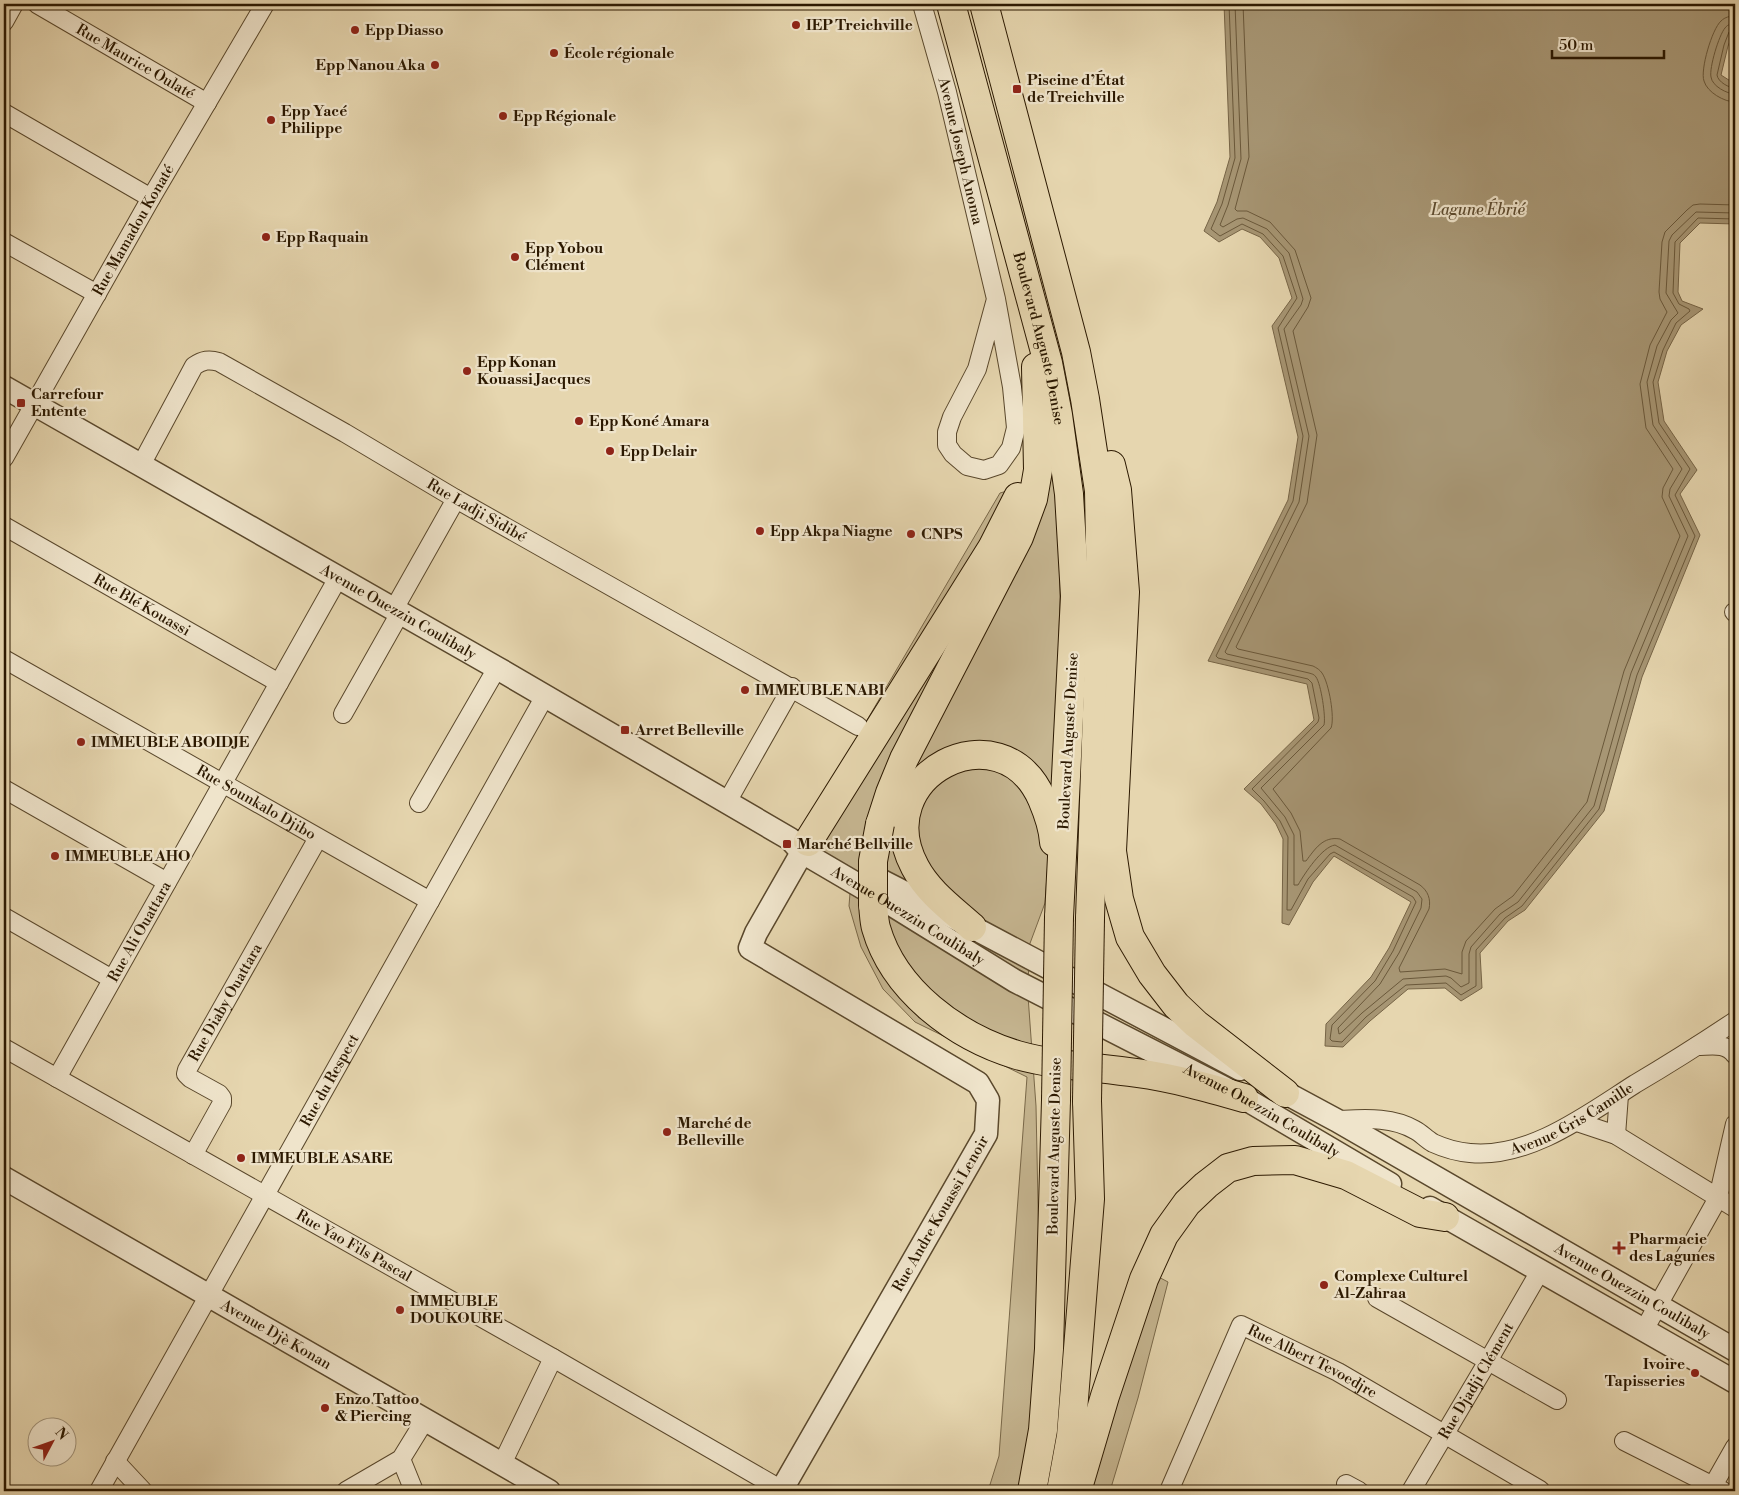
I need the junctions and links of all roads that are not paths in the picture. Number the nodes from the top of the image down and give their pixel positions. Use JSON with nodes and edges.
{"nodes":[{"id":1,"x":14,"y":4,"type":"edge"},
{"id":2,"x":37,"y":4,"type":"edge"},
{"id":3,"x":265,"y":4,"type":"edge"},
{"id":4,"x":922,"y":4,"type":"edge"},
{"id":5,"x":951,"y":4,"type":"edge"},
{"id":6,"x":984,"y":4,"type":"edge"},
{"id":7,"x":4,"y":22,"type":"edge"},
{"id":8,"x":208,"y":103,"type":"junction"},
{"id":9,"x":4,"y":112,"type":"edge"},
{"id":10,"x":151,"y":198,"type":"junction"},
{"id":11,"x":4,"y":242,"type":"edge"},
{"id":12,"x":97,"y":294,"type":"junction"},
{"id":13,"x":996,"y":299,"type":"junction"},
{"id":14,"x":1036,"y":321,"type":"junction"},
{"id":15,"x":1076,"y":352,"type":"junction"},
{"id":16,"x":4,"y":387,"type":"edge"},
{"id":17,"x":34,"y":404,"type":"junction"},
{"id":18,"x":1036,"y":415,"type":"junction"},
{"id":19,"x":4,"y":458,"type":"edge"},
{"id":20,"x":141,"y":465,"type":"junction"},
{"id":21,"x":456,"y":499,"type":"junction"},
{"id":22,"x":4,"y":526,"type":"edge"},
{"id":23,"x":338,"y":578,"type":"junction"},
{"id":24,"x":397,"y":611,"type":"junction"},
{"id":25,"x":4,"y":659,"type":"edge"},
{"id":26,"x":497,"y":668,"type":"junction"},
{"id":27,"x":279,"y":683,"type":"junction"},
{"id":28,"x":792,"y":687,"type":"junction"},
{"id":29,"x":545,"y":696,"type":"junction"},
{"id":30,"x":343,"y":714,"type":"dead end"},
{"id":31,"x":858,"y":726,"type":"dead end"},
{"id":32,"x":222,"y":783,"type":"junction"},
{"id":33,"x":4,"y":789,"type":"edge"},
{"id":34,"x":726,"y":802,"type":"junction"},
{"id":35,"x":419,"y":803,"type":"dead end"},
{"id":36,"x":318,"y":838,"type":"junction"},
{"id":37,"x":800,"y":844,"type":"junction"},
{"id":38,"x":167,"y":882,"type":"junction"},
{"id":39,"x":430,"y":901,"type":"junction"},
{"id":40,"x":4,"y":917,"type":"edge"},
{"id":41,"x":1059,"y":917,"type":"junction"},
{"id":42,"x":972,"y":927,"type":"junction"},
{"id":43,"x":112,"y":979,"type":"junction"},
{"id":44,"x":1735,"y":1022,"type":"edge"},
{"id":45,"x":1697,"y":1046,"type":"junction"},
{"id":46,"x":4,"y":1048,"type":"edge"},
{"id":47,"x":1735,"y":1055,"type":"edge"},
{"id":48,"x":57,"y":1078,"type":"junction"},
{"id":49,"x":1285,"y":1093,"type":"junction"},
{"id":50,"x":1619,"y":1095,"type":"junction"},
{"id":51,"x":1244,"y":1098,"type":"junction"},
{"id":52,"x":1336,"y":1120,"type":"junction"},
{"id":53,"x":1576,"y":1122,"type":"junction"},
{"id":54,"x":1735,"y":1124,"type":"edge"},
{"id":55,"x":1616,"y":1135,"type":"junction"},
{"id":56,"x":193,"y":1155,"type":"junction"},
{"id":57,"x":4,"y":1178,"type":"edge"},
{"id":58,"x":264,"y":1196,"type":"junction"},
{"id":59,"x":1718,"y":1198,"type":"junction"},
{"id":60,"x":1735,"y":1208,"type":"edge"},
{"id":61,"x":1444,"y":1217,"type":"junction"},
{"id":62,"x":1540,"y":1271,"type":"junction"},
{"id":63,"x":208,"y":1296,"type":"junction"},
{"id":64,"x":1377,"y":1298,"type":"dead end"},
{"id":65,"x":1658,"y":1305,"type":"junction"},
{"id":66,"x":1644,"y":1330,"type":"junction"},
{"id":67,"x":1735,"y":1350,"type":"edge"},
{"id":68,"x":553,"y":1358,"type":"junction"},
{"id":69,"x":1488,"y":1361,"type":"junction"},
{"id":70,"x":1735,"y":1382,"type":"edge"},
{"id":71,"x":1557,"y":1400,"type":"dead end"},
{"id":72,"x":425,"y":1420,"type":"junction"},
{"id":73,"x":1444,"y":1433,"type":"junction"},
{"id":74,"x":1624,"y":1441,"type":"dead end"},
{"id":75,"x":1735,"y":1446,"type":"edge"},
{"id":76,"x":401,"y":1459,"type":"junction"},
{"id":77,"x":116,"y":1461,"type":"junction"},
{"id":78,"x":502,"y":1464,"type":"junction"},
{"id":79,"x":1716,"y":1489,"type":"edge"},
{"id":80,"x":1540,"y":1490,"type":"edge"},
{"id":81,"x":99,"y":1491,"type":"edge"},
{"id":82,"x":143,"y":1491,"type":"edge"},
{"id":83,"x":346,"y":1491,"type":"edge"},
{"id":84,"x":414,"y":1491,"type":"edge"},
{"id":85,"x":549,"y":1491,"type":"edge"},
{"id":86,"x":781,"y":1491,"type":"edge"},
{"id":87,"x":1032,"y":1491,"type":"edge"},
{"id":88,"x":1061,"y":1491,"type":"edge"},
{"id":89,"x":1077,"y":1491,"type":"edge"},
{"id":90,"x":1170,"y":1491,"type":"edge"},
{"id":91,"x":1411,"y":1491,"type":"edge"}],
"edges":[{"from":1,"to":7,"type":"street"},
{"from":2,"to":8,"type":"street","name":"Rue Maurice Oulaté"},
{"from":3,"to":8,"type":"street","name":"Rue Mamadou Konaté"},
{"from":4,"to":13,"type":"street","name":"Avenue Joseph Anoma"},
{"from":5,"to":14,"type":"highway","name":"Boulevard Auguste Denise"},
{"from":6,"to":15,"type":"highway","name":"Boulevard Auguste Denise"},
{"from":8,"to":10,"type":"street","name":"Rue Mamadou Konaté"},
{"from":9,"to":10,"type":"street"},
{"from":10,"to":12,"type":"street","name":"Rue Mamadou Konaté"},
{"from":11,"to":12,"type":"street"},
{"from":12,"to":17,"type":"street","name":"Rue Mamadou Konaté"},
{"from":13,"to":13,"type":"street","name":"Avenue Joseph Anoma"},
{"from":14,"to":18,"type":"highway"},
{"from":14,"to":41,"type":"highway","name":"Boulevard Auguste Denise"},
{"from":15,"to":49,"type":"highway"},
{"from":15,"to":88,"type":"highway","name":"Boulevard Auguste Denise","bridge":true},
{"from":16,"to":17,"type":"street","name":"Avenue Ouezzin Coulibaly"},
{"from":17,"to":19,"type":"street","name":"Rue Mamadou Konaté"},
{"from":17,"to":20,"type":"street","name":"Avenue Ouezzin Coulibaly"},
{"from":18,"to":37,"type":"highway"},
{"from":18,"to":51,"type":"highway","bridge":true},
{"from":20,"to":21,"type":"street","name":"Rue Ladji Sidibé"},
{"from":20,"to":23,"type":"street","name":"Avenue Ouezzin Coulibaly"},
{"from":21,"to":24,"type":"street"},
{"from":21,"to":28,"type":"street","name":"Rue Ladji Sidibé"},
{"from":22,"to":27,"type":"street","name":"Rue Blé Kouassi"},
{"from":23,"to":24,"type":"street","name":"Avenue Ouezzin Coulibaly"},
{"from":23,"to":27,"type":"street","name":"Rue Ali Ouattara"},
{"from":24,"to":26,"type":"street","name":"Avenue Ouezzin Coulibaly"},
{"from":24,"to":30,"type":"street"},
{"from":25,"to":32,"type":"street","name":"Rue Sounkalo Djibo"},
{"from":26,"to":29,"type":"street","name":"Avenue Ouezzin Coulibaly"},
{"from":26,"to":35,"type":"street"},
{"from":27,"to":32,"type":"street","name":"Rue Ali Ouattara"},
{"from":28,"to":31,"type":"street","name":"Rue Ladji Sidibé"},
{"from":28,"to":34,"type":"street"},
{"from":29,"to":34,"type":"street","name":"Avenue Ouezzin Coulibaly"},
{"from":29,"to":39,"type":"street","name":"Rue du Respect"},
{"from":32,"to":36,"type":"street","name":"Rue Sounkalo Djibo"},
{"from":32,"to":38,"type":"street","name":"Rue Ali Ouattara"},
{"from":33,"to":38,"type":"street"},
{"from":34,"to":37,"type":"street","name":"Avenue Ouezzin Coulibaly"},
{"from":36,"to":39,"type":"street","name":"Rue Sounkalo Djibo"},
{"from":36,"to":56,"type":"street","name":"Rue Diaby Ouattara"},
{"from":37,"to":42,"type":"street","name":"Avenue Ouezzin Coulibaly"},
{"from":37,"to":51,"type":"street","name":"Avenue Ouezzin Coulibaly"},
{"from":37,"to":86,"type":"street","name":"Rue Andre Kouassi Lenoir"},
{"from":38,"to":43,"type":"street","name":"Rue Ali Ouattara"},
{"from":39,"to":58,"type":"street","name":"Rue du Respect"},
{"from":40,"to":43,"type":"street"},
{"from":41,"to":42,"type":"highway"},
{"from":41,"to":87,"type":"highway","name":"Boulevard Auguste Denise","bridge":true},
{"from":42,"to":49,"type":"street","name":"Avenue Ouezzin Coulibaly"},
{"from":43,"to":48,"type":"street","name":"Rue Ali Ouattara"},
{"from":44,"to":45,"type":"street","name":"Avenue Gris Camille"},
{"from":45,"to":47,"type":"street"},
{"from":45,"to":50,"type":"street","name":"Avenue Gris Camille"},
{"from":46,"to":48,"type":"street","name":"Rue Yao Fils Pascal"},
{"from":48,"to":56,"type":"street","name":"Rue Yao Fils Pascal"},
{"from":49,"to":52,"type":"street","name":"Avenue Ouezzin Coulibaly"},
{"from":50,"to":53,"type":"street","name":"Avenue Gris Camille"},
{"from":50,"to":55,"type":"street"},
{"from":51,"to":61,"type":"street","name":"Avenue Ouezzin Coulibaly"},
{"from":52,"to":53,"type":"street","name":"Avenue Gris Camille"},
{"from":52,"to":65,"type":"street","name":"Avenue Ouezzin Coulibaly"},
{"from":53,"to":55,"type":"street"},
{"from":54,"to":59,"type":"street"},
{"from":55,"to":59,"type":"street"},
{"from":56,"to":58,"type":"street","name":"Rue Yao Fils Pascal"},
{"from":57,"to":63,"type":"street","name":"Avenue Djè Konan"},
{"from":58,"to":63,"type":"street","name":"Rue du Respect"},
{"from":58,"to":68,"type":"street","name":"Rue Yao Fils Pascal"},
{"from":59,"to":60,"type":"street"},
{"from":59,"to":65,"type":"street"},
{"from":61,"to":62,"type":"street","name":"Avenue Ouezzin Coulibaly"},
{"from":61,"to":89,"type":"highway"},
{"from":62,"to":66,"type":"street","name":"Avenue Ouezzin Coulibaly"},
{"from":62,"to":69,"type":"street","name":"Rue Djadji Clément"},
{"from":63,"to":72,"type":"street","name":"Avenue Djè Konan"},
{"from":63,"to":77,"type":"street","name":"Rue du Respect"},
{"from":64,"to":69,"type":"street"},
{"from":65,"to":66,"type":"street"},
{"from":65,"to":67,"type":"street","name":"Avenue Ouezzin Coulibaly"},
{"from":66,"to":70,"type":"street","name":"Avenue Ouezzin Coulibaly"},
{"from":68,"to":78,"type":"street"},
{"from":68,"to":86,"type":"street","name":"Rue Yao Fils Pascal"},
{"from":69,"to":71,"type":"street"},
{"from":69,"to":73,"type":"street","name":"Rue Djadji Clément"},
{"from":72,"to":76,"type":"street"},
{"from":72,"to":78,"type":"street","name":"Avenue Djè Konan"},
{"from":73,"to":80,"type":"street","name":"Rue Albert Tevoedjre"},
{"from":73,"to":90,"type":"street","name":"Rue Albert Tevoedjre"},
{"from":73,"to":91,"type":"street","name":"Rue Djadji Clément"},
{"from":74,"to":79,"type":"street"},
{"from":75,"to":79,"type":"street"},
{"from":76,"to":83,"type":"street"},
{"from":76,"to":84,"type":"street"},
{"from":77,"to":81,"type":"street","name":"Rue du Respect"},
{"from":77,"to":82,"type":"street"},
{"from":78,"to":85,"type":"street","name":"Avenue Djè Konan"}]}
